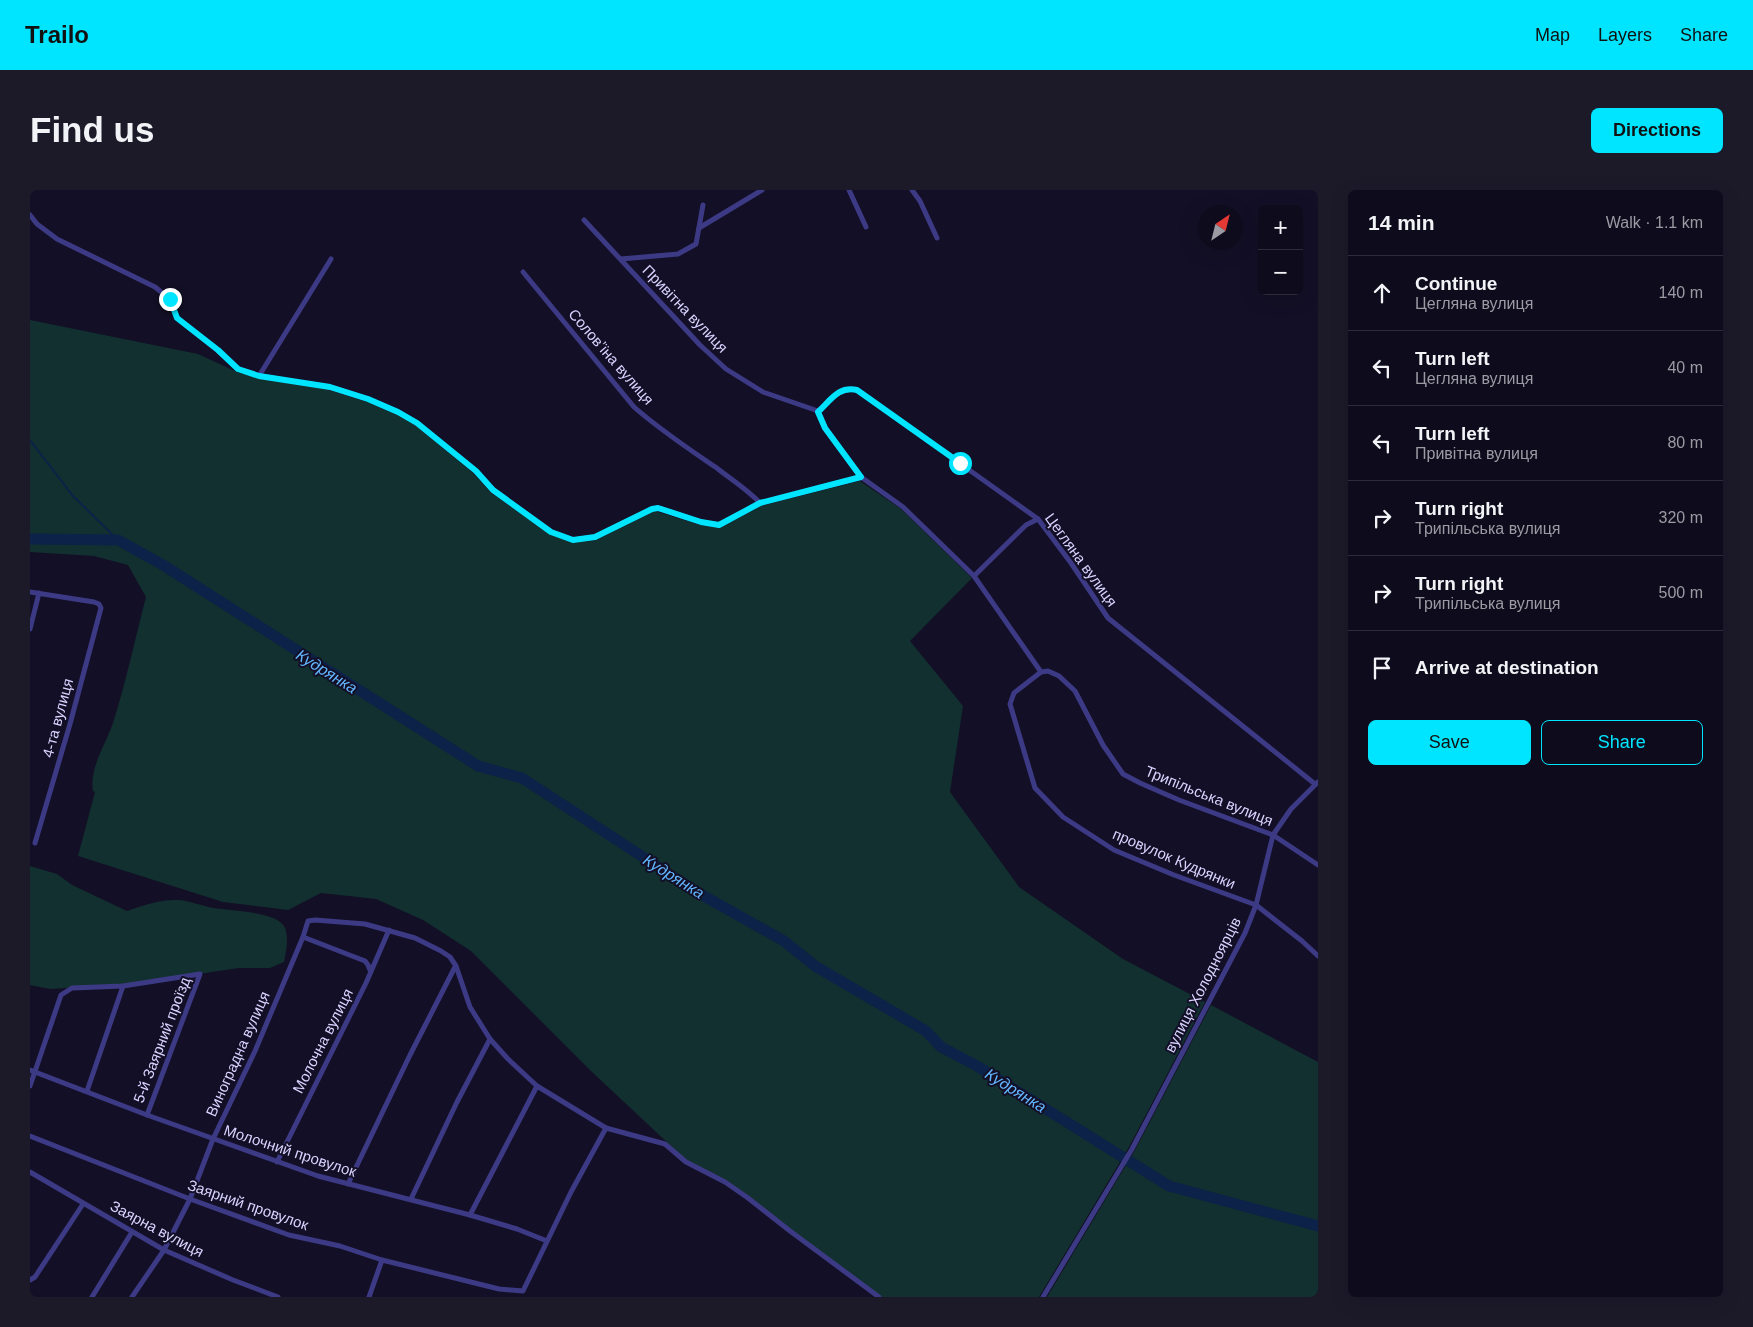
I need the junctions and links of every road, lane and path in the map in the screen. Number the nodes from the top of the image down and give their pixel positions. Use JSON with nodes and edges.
{"nodes":[{"id":1,"x":762,"y":190,"type":"edge"},
{"id":2,"x":849,"y":190,"type":"edge"},
{"id":3,"x":912,"y":190,"type":"edge"},
{"id":4,"x":703,"y":205,"type":"dead end"},
{"id":5,"x":30,"y":215,"type":"edge"},
{"id":6,"x":584,"y":220,"type":"dead end"},
{"id":7,"x":866,"y":227,"type":"dead end"},
{"id":8,"x":699,"y":228,"type":"junction"},
{"id":9,"x":937,"y":238,"type":"dead end"},
{"id":10,"x":331,"y":259,"type":"dead end"},
{"id":11,"x":621,"y":259,"type":"junction"},
{"id":12,"x":523,"y":272,"type":"dead end"},
{"id":13,"x":259,"y":376,"type":"junction"},
{"id":14,"x":818,"y":412,"type":"junction"},
{"id":15,"x":861,"y":477,"type":"junction"},
{"id":16,"x":760,"y":503,"type":"junction"},
{"id":17,"x":1038,"y":519,"type":"junction"},
{"id":18,"x":974,"y":576,"type":"junction"},
{"id":19,"x":30,"y":592,"type":"edge"},
{"id":20,"x":39,"y":593,"type":"junction"},
{"id":21,"x":30,"y":629,"type":"edge"},
{"id":22,"x":1041,"y":672,"type":"junction"},
{"id":23,"x":1316,"y":783,"type":"edge"},
{"id":24,"x":1273,"y":835,"type":"junction"},
{"id":25,"x":35,"y":843,"type":"dead end"},
{"id":26,"x":1318,"y":865,"type":"edge"},
{"id":27,"x":1256,"y":905,"type":"junction"},
{"id":28,"x":389,"y":930,"type":"junction"},
{"id":29,"x":303,"y":937,"type":"junction"},
{"id":30,"x":1318,"y":956,"type":"edge"},
{"id":31,"x":456,"y":966,"type":"junction"},
{"id":32,"x":370,"y":972,"type":"junction"},
{"id":33,"x":123,"y":986,"type":"junction"},
{"id":34,"x":490,"y":1039,"type":"junction"},
{"id":35,"x":33,"y":1070,"type":"edge"},
{"id":36,"x":30,"y":1086,"type":"edge"},
{"id":37,"x":537,"y":1086,"type":"junction"},
{"id":38,"x":87,"y":1091,"type":"junction"},
{"id":39,"x":147,"y":1115,"type":"junction"},
{"id":40,"x":606,"y":1128,"type":"junction"},
{"id":41,"x":30,"y":1136,"type":"edge"},
{"id":42,"x":213,"y":1139,"type":"junction"},
{"id":43,"x":277,"y":1162,"type":"junction"},
{"id":44,"x":30,"y":1172,"type":"edge"},
{"id":45,"x":348,"y":1184,"type":"junction"},
{"id":46,"x":190,"y":1199,"type":"junction"},
{"id":47,"x":411,"y":1199,"type":"junction"},
{"id":48,"x":83,"y":1204,"type":"junction"},
{"id":49,"x":470,"y":1216,"type":"junction"},
{"id":50,"x":132,"y":1232,"type":"junction"},
{"id":51,"x":547,"y":1242,"type":"junction"},
{"id":52,"x":164,"y":1250,"type":"junction"},
{"id":53,"x":382,"y":1260,"type":"junction"},
{"id":54,"x":30,"y":1280,"type":"edge"},
{"id":55,"x":92,"y":1297,"type":"edge"},
{"id":56,"x":132,"y":1297,"type":"edge"},
{"id":57,"x":278,"y":1297,"type":"edge"},
{"id":58,"x":369,"y":1297,"type":"edge"},
{"id":59,"x":879,"y":1297,"type":"edge"},
{"id":60,"x":1043,"y":1297,"type":"edge"}],
"edges":[{"from":1,"to":8,"type":"street"},
{"from":2,"to":7,"type":"street"},
{"from":3,"to":9,"type":"street"},
{"from":4,"to":8,"type":"street"},
{"from":5,"to":13,"type":"street"},
{"from":6,"to":11,"type":"street","name":"Привітна вулиця"},
{"from":8,"to":11,"type":"street"},
{"from":10,"to":13,"type":"street"},
{"from":11,"to":14,"type":"street","name":"Привітна вулиця"},
{"from":12,"to":16,"type":"street","name":"Соловʼїна вулиця"},
{"from":13,"to":16,"type":"street"},
{"from":14,"to":15,"type":"street"},
{"from":14,"to":17,"type":"street","name":"Цегляна вулиця"},
{"from":15,"to":16,"type":"street"},
{"from":15,"to":18,"type":"street"},
{"from":17,"to":18,"type":"street"},
{"from":17,"to":23,"type":"street","name":"Цегляна вулиця"},
{"from":18,"to":22,"type":"street"},
{"from":19,"to":20,"type":"street"},
{"from":20,"to":21,"type":"street"},
{"from":20,"to":25,"type":"street","name":"4-та вулиця"},
{"from":22,"to":24,"type":"street","name":"Трипільська вулиця"},
{"from":22,"to":27,"type":"street","name":"провулок Кудрянки"},
{"from":23,"to":24,"type":"street","name":"вулиця Холодноярців"},
{"from":24,"to":26,"type":"street","name":"Трипільська вулиця"},
{"from":24,"to":27,"type":"street","name":"вулиця Холодноярців"},
{"from":27,"to":30,"type":"street","name":"провулок Кудрянки"},
{"from":27,"to":60,"type":"street","name":"вулиця Холодноярців"},
{"from":28,"to":29,"type":"street","name":"Виноградна вулиця"},
{"from":28,"to":31,"type":"street"},
{"from":28,"to":32,"type":"street","name":"Молочна вулиця"},
{"from":29,"to":32,"type":"street"},
{"from":29,"to":42,"type":"street","name":"Виноградна вулиця"},
{"from":31,"to":34,"type":"street"},
{"from":31,"to":45,"type":"street"},
{"from":32,"to":43,"type":"street","name":"Молочна вулиця"},
{"from":33,"to":35,"type":"street"},
{"from":33,"to":38,"type":"street"},
{"from":33,"to":39,"type":"street","name":"5-й Заярний проїзд"},
{"from":34,"to":37,"type":"street"},
{"from":34,"to":47,"type":"street"},
{"from":35,"to":36,"type":"street"},
{"from":35,"to":38,"type":"street","name":"Молочний провулок"},
{"from":37,"to":40,"type":"street"},
{"from":37,"to":49,"type":"street"},
{"from":38,"to":39,"type":"street","name":"Молочний провулок"},
{"from":39,"to":42,"type":"street","name":"Молочний провулок"},
{"from":40,"to":51,"type":"street"},
{"from":40,"to":59,"type":"street"},
{"from":41,"to":46,"type":"street","name":"Заярний провулок"},
{"from":42,"to":43,"type":"street","name":"Молочний провулок"},
{"from":42,"to":46,"type":"street","name":"Виноградна вулиця"},
{"from":43,"to":45,"type":"street","name":"Молочний провулок"},
{"from":44,"to":48,"type":"street","name":"Заярна вулиця"},
{"from":45,"to":47,"type":"street","name":"Молочний провулок"},
{"from":46,"to":52,"type":"street","name":"Виноградна вулиця"},
{"from":46,"to":53,"type":"street","name":"Заярний провулок"},
{"from":47,"to":49,"type":"street","name":"Молочний провулок"},
{"from":48,"to":50,"type":"street","name":"Заярна вулиця"},
{"from":48,"to":54,"type":"street"},
{"from":49,"to":51,"type":"street","name":"Молочний провулок"},
{"from":50,"to":52,"type":"street","name":"Заярна вулиця"},
{"from":50,"to":55,"type":"street"},
{"from":51,"to":53,"type":"street","name":"Заярний провулок"},
{"from":52,"to":56,"type":"street","name":"Виноградна вулиця"},
{"from":52,"to":57,"type":"street","name":"Заярна вулиця"},
{"from":53,"to":58,"type":"street"}]}
